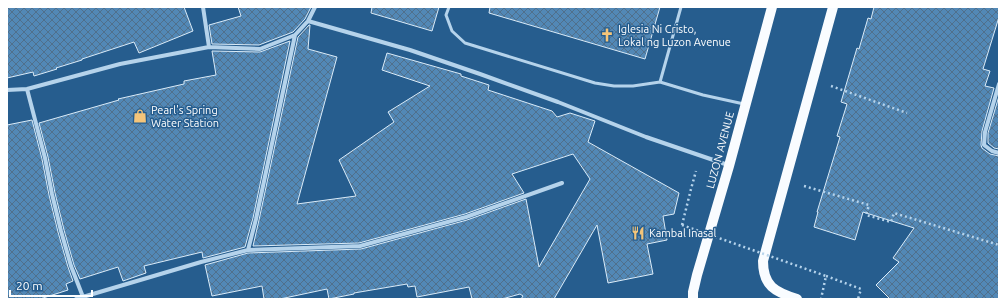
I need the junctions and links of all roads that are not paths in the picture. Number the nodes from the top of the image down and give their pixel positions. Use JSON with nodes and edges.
{"nodes":[{"id":1,"x":204,"y":7,"type":"edge"},
{"id":2,"x":315,"y":7,"type":"edge"},
{"id":3,"x":449,"y":7,"type":"edge"},
{"id":4,"x":681,"y":7,"type":"edge"},
{"id":5,"x":772,"y":7,"type":"edge"},
{"id":6,"x":833,"y":7,"type":"edge"},
{"id":7,"x":308,"y":21,"type":"junction"},
{"id":8,"x":296,"y":35,"type":"junction"},
{"id":9,"x":209,"y":48,"type":"junction"},
{"id":10,"x":660,"y":82,"type":"junction"},
{"id":11,"x":999,"y":84,"type":"edge"},
{"id":12,"x":27,"y":89,"type":"junction"},
{"id":13,"x":7,"y":90,"type":"edge"},
{"id":14,"x":746,"y":104,"type":"junction"},
{"id":15,"x":999,"y":153,"type":"edge"},
{"id":16,"x":729,"y":166,"type":"junction"},
{"id":17,"x":562,"y":183,"type":"dead end"},
{"id":18,"x":248,"y":250,"type":"junction"},
{"id":19,"x":83,"y":297,"type":"junction"},
{"id":20,"x":76,"y":299,"type":"edge"},
{"id":21,"x":693,"y":299,"type":"edge"},
{"id":22,"x":797,"y":299,"type":"edge"}],
"edges":[{"from":1,"to":9,"type":"street"},
{"from":2,"to":7,"type":"street"},
{"from":3,"to":10,"type":"lane"},
{"from":4,"to":10,"type":"lane"},
{"from":5,"to":14,"type":"main road","name":"LUZON AVENUE"},
{"from":6,"to":22,"type":"main road"},
{"from":7,"to":8,"type":"street"},
{"from":7,"to":16,"type":"street"},
{"from":8,"to":9,"type":"street"},
{"from":8,"to":18,"type":"street"},
{"from":9,"to":12,"type":"street"},
{"from":10,"to":14,"type":"lane"},
{"from":11,"to":15,"type":"street"},
{"from":12,"to":13,"type":"street"},
{"from":12,"to":19,"type":"street"},
{"from":14,"to":16,"type":"main road","name":"LUZON AVENUE"},
{"from":16,"to":21,"type":"main road","name":"LUZON AVENUE"},
{"from":17,"to":18,"type":"street"},
{"from":18,"to":19,"type":"street"},
{"from":19,"to":20,"type":"street"}]}
